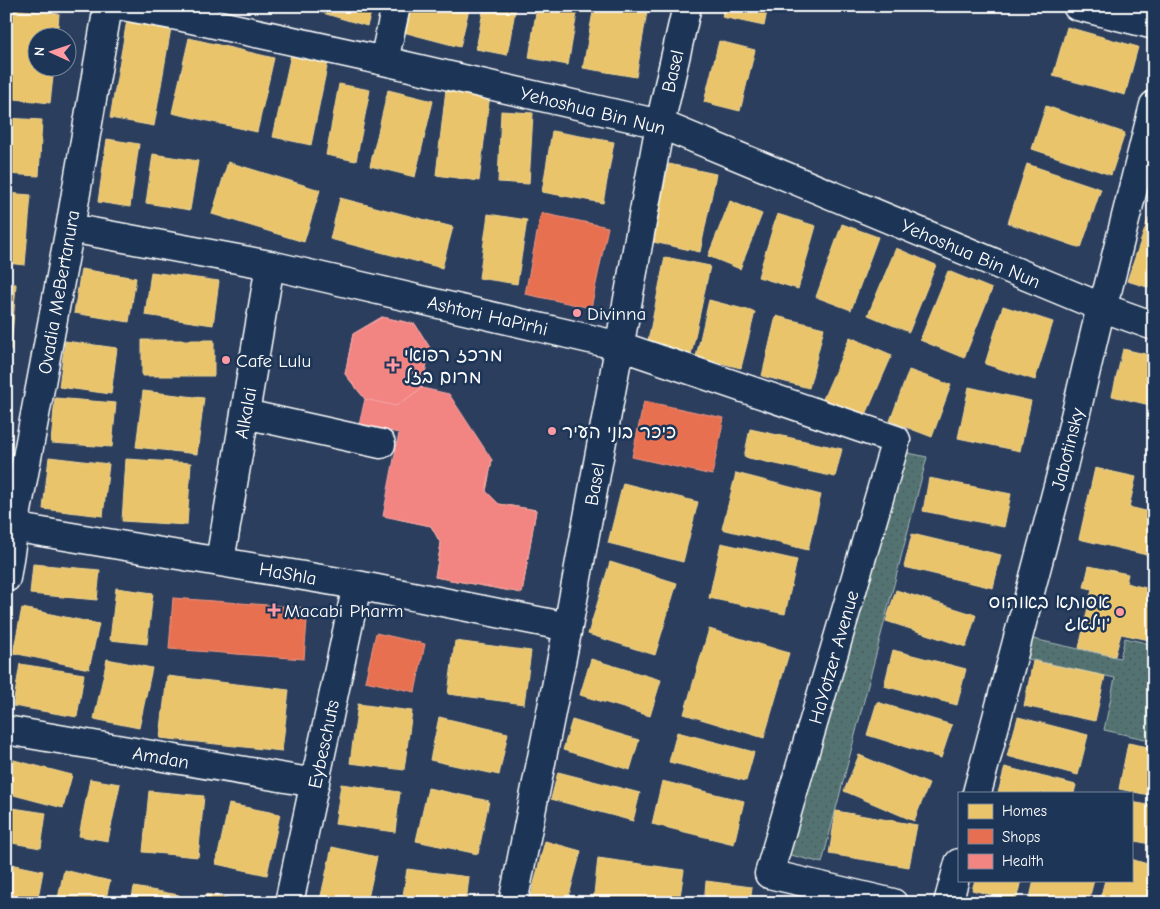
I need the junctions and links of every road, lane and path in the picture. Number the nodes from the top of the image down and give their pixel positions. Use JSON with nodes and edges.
{"nodes":[{"id":1,"x":108,"y":6,"type":"edge"},
{"id":2,"x":123,"y":6,"type":"edge"},
{"id":3,"x":396,"y":6,"type":"edge"},
{"id":4,"x":687,"y":6,"type":"edge"},
{"id":5,"x":1077,"y":6,"type":"edge"},
{"id":6,"x":184,"y":12,"type":"edge"},
{"id":7,"x":1154,"y":25,"type":"edge"},
{"id":8,"x":384,"y":61,"type":"junction"},
{"id":9,"x":1154,"y":105,"type":"edge"},
{"id":10,"x":660,"y":124,"type":"junction"},
{"id":11,"x":70,"y":228,"type":"junction"},
{"id":12,"x":270,"y":265,"type":"junction"},
{"id":13,"x":1102,"y":307,"type":"junction"},
{"id":14,"x":1154,"y":326,"type":"edge"},
{"id":15,"x":620,"y":346,"type":"junction"},
{"id":16,"x":245,"y":414,"type":"junction"},
{"id":17,"x":896,"y":440,"type":"joint"},
{"id":18,"x":382,"y":444,"type":"dead end"},
{"id":19,"x":10,"y":526,"type":"edge"},
{"id":20,"x":220,"y":561,"type":"junction"},
{"id":21,"x":6,"y":578,"type":"edge"},
{"id":22,"x":357,"y":585,"type":"junction"},
{"id":23,"x":568,"y":627,"type":"junction"},
{"id":24,"x":6,"y":730,"type":"edge"},
{"id":25,"x":315,"y":783,"type":"junction"},
{"id":26,"x":977,"y":792,"type":"edge"},
{"id":27,"x":958,"y":867,"type":"edge"},
{"id":28,"x":289,"y":903,"type":"edge"},
{"id":29,"x":513,"y":903,"type":"edge"},
{"id":30,"x":893,"y":903,"type":"edge"},
{"id":31,"x":948,"y":903,"type":"edge"}],
"edges":[{"from":1,"to":11,"type":"street","name":"Ovadia MeBertanura"},
{"from":2,"to":6,"type":"street","name":"Yehoshua Bin Nun"},
{"from":3,"to":8,"type":"street"},
{"from":4,"to":10,"type":"street","name":"Basel"},
{"from":5,"to":7,"type":"street"},
{"from":6,"to":8,"type":"street","name":"Yehoshua Bin Nun"},
{"from":8,"to":10,"type":"street","name":"Yehoshua Bin Nun"},
{"from":9,"to":13,"type":"street","name":"Jabotinsky"},
{"from":10,"to":13,"type":"street","name":"Yehoshua Bin Nun"},
{"from":10,"to":15,"type":"street","name":"Basel"},
{"from":11,"to":12,"type":"street","name":"Ashtori HaPirhi"},
{"from":11,"to":19,"type":"street","name":"Ovadia MeBertanura"},
{"from":12,"to":15,"type":"street","name":"Ashtori HaPirhi"},
{"from":12,"to":16,"type":"street","name":"Alkalai"},
{"from":13,"to":14,"type":"street","name":"Yehoshua Bin Nun"},
{"from":13,"to":26,"type":"street","name":"Jabotinsky"},
{"from":15,"to":17,"type":"street","name":"Ashtori HaPirhi"},
{"from":15,"to":23,"type":"street","name":"Basel"},
{"from":16,"to":18,"type":"street"},
{"from":16,"to":20,"type":"street","name":"Alkalai"},
{"from":17,"to":30,"type":"street","name":"HaYotzer Avenue"},
{"from":19,"to":20,"type":"street","name":"HaShla"},
{"from":19,"to":21,"type":"street","name":"Ovadia MeBertanura"},
{"from":20,"to":22,"type":"street","name":"HaShla"},
{"from":22,"to":23,"type":"street","name":"HaShla"},
{"from":22,"to":25,"type":"street","name":"Eybeschuts"},
{"from":23,"to":29,"type":"street","name":"Basel"},
{"from":24,"to":25,"type":"street","name":"Amdan"},
{"from":25,"to":28,"type":"street","name":"Eybeschuts"},
{"from":27,"to":31,"type":"street"}]}
